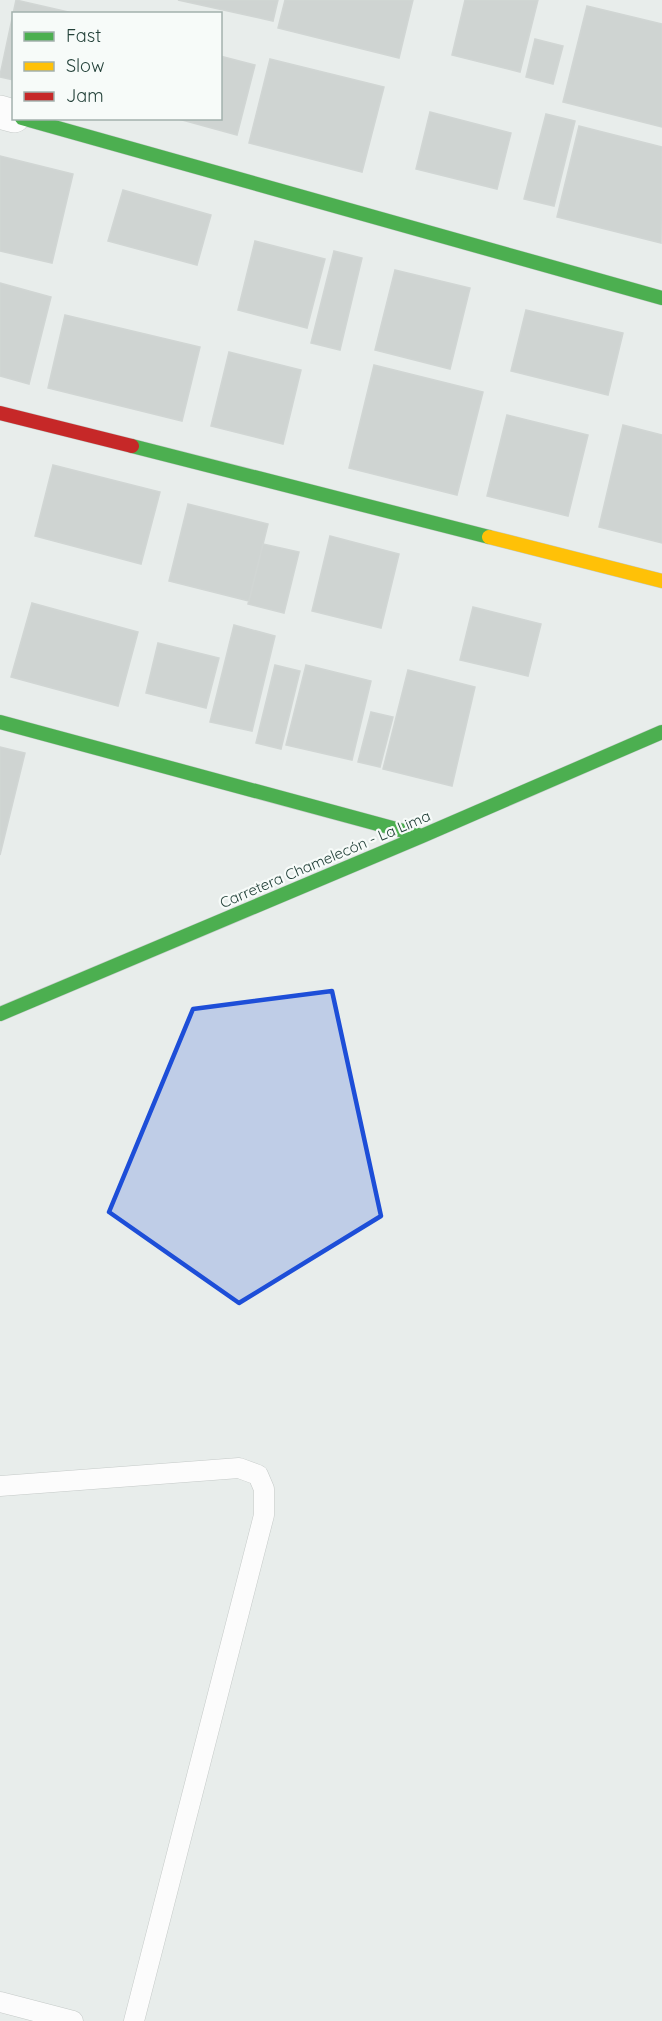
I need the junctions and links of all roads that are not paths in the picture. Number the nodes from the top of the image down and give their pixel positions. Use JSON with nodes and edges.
{"nodes":[{"id":1,"x":29,"y":120,"type":"edge"},
{"id":2,"x":662,"y":298,"type":"edge"},
{"id":3,"x":0,"y":413,"type":"edge"},
{"id":4,"x":662,"y":581,"type":"edge"},
{"id":5,"x":0,"y":722,"type":"edge"},
{"id":6,"x":662,"y":732,"type":"edge"},
{"id":7,"x":422,"y":837,"type":"junction"},
{"id":8,"x":0,"y":1014,"type":"edge"},
{"id":9,"x":0,"y":1486,"type":"edge"},
{"id":10,"x":0,"y":2002,"type":"edge"},
{"id":11,"x":73,"y":2021,"type":"edge"},
{"id":12,"x":134,"y":2021,"type":"edge"}],
"edges":[{"from":1,"to":2,"type":"street"},
{"from":3,"to":4,"type":"street"},
{"from":5,"to":7,"type":"street"},
{"from":6,"to":7,"type":"street","name":"Carretera Chamelecón - La Lima"},
{"from":7,"to":8,"type":"street","name":"Carretera Chamelecón - La Lima"},
{"from":9,"to":12,"type":"lane"},
{"from":10,"to":11,"type":"lane"}]}
